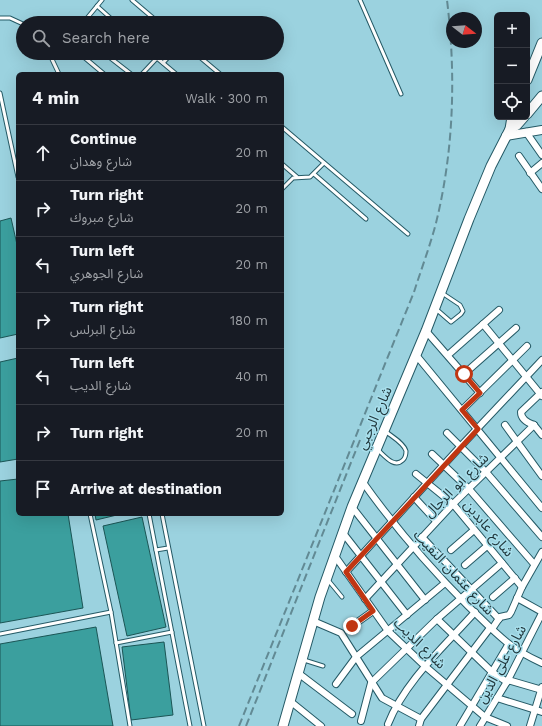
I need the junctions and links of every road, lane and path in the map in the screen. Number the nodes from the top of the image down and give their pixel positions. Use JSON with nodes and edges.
{"nodes":[{"id":1,"x":102,"y":0,"type":"edge"},
{"id":2,"x":132,"y":0,"type":"edge"},
{"id":3,"x":360,"y":0,"type":"edge"},
{"id":4,"x":96,"y":6,"type":"junction"},
{"id":5,"x":88,"y":16,"type":"edge"},
{"id":6,"x":108,"y":16,"type":"edge"},
{"id":7,"x":151,"y":16,"type":"edge"},
{"id":8,"x":0,"y":18,"type":"edge"},
{"id":9,"x":16,"y":21,"type":"edge"},
{"id":10,"x":542,"y":43,"type":"edge"},
{"id":11,"x":52,"y":60,"type":"edge"},
{"id":12,"x":87,"y":60,"type":"edge"},
{"id":13,"x":113,"y":60,"type":"edge"},
{"id":14,"x":155,"y":60,"type":"edge"},
{"id":15,"x":160,"y":60,"type":"edge"},
{"id":16,"x":166,"y":60,"type":"edge"},
{"id":17,"x":203,"y":60,"type":"edge"},
{"id":18,"x":164,"y":63,"type":"junction"},
{"id":19,"x":58,"y":72,"type":"edge"},
{"id":20,"x":102,"y":72,"type":"edge"},
{"id":21,"x":128,"y":72,"type":"edge"},
{"id":22,"x":144,"y":72,"type":"edge"},
{"id":23,"x":173,"y":72,"type":"edge"},
{"id":24,"x":218,"y":72,"type":"edge"},
{"id":25,"x":530,"y":73,"type":"edge"},
{"id":26,"x":0,"y":93,"type":"edge"},
{"id":27,"x":401,"y":94,"type":"dead end"},
{"id":28,"x":542,"y":96,"type":"edge"},
{"id":29,"x":530,"y":110,"type":"edge"},
{"id":30,"x":511,"y":120,"type":"edge"},
{"id":31,"x":521,"y":120,"type":"edge"},
{"id":32,"x":284,"y":129,"type":"edge"},
{"id":33,"x":542,"y":130,"type":"edge"},
{"id":34,"x":526,"y":132,"type":"junction"},
{"id":35,"x":508,"y":133,"type":"junction"},
{"id":36,"x":542,"y":155,"type":"edge"},
{"id":37,"x":518,"y":156,"type":"dead end"},
{"id":38,"x":324,"y":163,"type":"junction"},
{"id":39,"x":542,"y":163,"type":"edge"},
{"id":40,"x":284,"y":166,"type":"edge"},
{"id":41,"x":16,"y":168,"type":"edge"},
{"id":42,"x":530,"y":173,"type":"junction"},
{"id":43,"x":314,"y":174,"type":"junction"},
{"id":44,"x":297,"y":177,"type":"junction"},
{"id":45,"x":284,"y":186,"type":"edge"},
{"id":46,"x":542,"y":189,"type":"edge"},
{"id":47,"x":366,"y":219,"type":"dead end"},
{"id":48,"x":408,"y":234,"type":"dead end"},
{"id":49,"x":440,"y":292,"type":"junction"},
{"id":50,"x":434,"y":308,"type":"junction"},
{"id":51,"x":499,"y":310,"type":"dead end"},
{"id":52,"x":483,"y":324,"type":"junction"},
{"id":53,"x":516,"y":328,"type":"dead end"},
{"id":54,"x":426,"y":331,"type":"junction"},
{"id":55,"x":499,"y":343,"type":"junction"},
{"id":56,"x":527,"y":346,"type":"dead end"},
{"id":57,"x":416,"y":355,"type":"junction"},
{"id":58,"x":448,"y":355,"type":"junction"},
{"id":59,"x":513,"y":360,"type":"junction"},
{"id":60,"x":542,"y":360,"type":"edge"},
{"id":61,"x":464,"y":374,"type":"junction"},
{"id":62,"x":526,"y":377,"type":"junction"},
{"id":63,"x":480,"y":393,"type":"junction"},
{"id":64,"x":541,"y":394,"type":"edge"},
{"id":65,"x":462,"y":410,"type":"junction"},
{"id":66,"x":505,"y":425,"type":"dead end"},
{"id":67,"x":534,"y":425,"type":"junction"},
{"id":68,"x":478,"y":429,"type":"junction"},
{"id":69,"x":384,"y":430,"type":"junction"},
{"id":70,"x":447,"y":434,"type":"dead end"},
{"id":71,"x":542,"y":435,"type":"edge"},
{"id":72,"x":517,"y":441,"type":"junction"},
{"id":73,"x":460,"y":446,"type":"junction"},
{"id":74,"x":376,"y":448,"type":"junction"},
{"id":75,"x":432,"y":454,"type":"dead end"},
{"id":76,"x":501,"y":457,"type":"junction"},
{"id":77,"x":444,"y":465,"type":"junction"},
{"id":78,"x":486,"y":472,"type":"junction"},
{"id":79,"x":416,"y":474,"type":"dead end"},
{"id":80,"x":542,"y":476,"type":"edge"},
{"id":81,"x":362,"y":481,"type":"junction"},
{"id":82,"x":427,"y":484,"type":"junction"},
{"id":83,"x":468,"y":489,"type":"junction"},
{"id":84,"x":414,"y":497,"type":"junction"},
{"id":85,"x":453,"y":504,"type":"junction"},
{"id":86,"x":352,"y":507,"type":"junction"},
{"id":87,"x":542,"y":508,"type":"edge"},
{"id":88,"x":90,"y":516,"type":"edge"},
{"id":89,"x":149,"y":516,"type":"edge"},
{"id":90,"x":162,"y":516,"type":"edge"},
{"id":91,"x":436,"y":521,"type":"junction"},
{"id":92,"x":392,"y":522,"type":"junction"},
{"id":93,"x":474,"y":530,"type":"junction"},
{"id":94,"x":343,"y":533,"type":"junction"},
{"id":95,"x":422,"y":537,"type":"junction"},
{"id":96,"x":542,"y":538,"type":"edge"},
{"id":97,"x":376,"y":539,"type":"junction"},
{"id":98,"x":413,"y":546,"type":"junction"},
{"id":99,"x":488,"y":546,"type":"junction"},
{"id":100,"x":168,"y":548,"type":"junction"},
{"id":101,"x":156,"y":550,"type":"junction"},
{"id":102,"x":451,"y":550,"type":"dead end"},
{"id":103,"x":542,"y":552,"type":"edge"},
{"id":104,"x":334,"y":556,"type":"junction"},
{"id":105,"x":361,"y":556,"type":"junction"},
{"id":106,"x":502,"y":563,"type":"junction"},
{"id":107,"x":396,"y":564,"type":"junction"},
{"id":108,"x":534,"y":564,"type":"junction"},
{"id":109,"x":465,"y":565,"type":"dead end"},
{"id":110,"x":346,"y":572,"type":"junction"},
{"id":111,"x":327,"y":578,"type":"junction"},
{"id":112,"x":515,"y":578,"type":"junction"},
{"id":113,"x":381,"y":581,"type":"junction"},
{"id":114,"x":446,"y":583,"type":"junction"},
{"id":115,"x":522,"y":586,"type":"junction"},
{"id":116,"x":471,"y":590,"type":"junction"},
{"id":117,"x":342,"y":597,"type":"dead end"},
{"id":118,"x":493,"y":597,"type":"dead end"},
{"id":119,"x":461,"y":598,"type":"junction"},
{"id":120,"x":517,"y":598,"type":"junction"},
{"id":121,"x":365,"y":599,"type":"junction"},
{"id":122,"x":425,"y":600,"type":"junction"},
{"id":123,"x":373,"y":611,"type":"junction"},
{"id":124,"x":111,"y":612,"type":"junction"},
{"id":125,"x":475,"y":612,"type":"junction"},
{"id":126,"x":542,"y":612,"type":"edge"},
{"id":127,"x":407,"y":615,"type":"junction"},
{"id":128,"x":437,"y":619,"type":"junction"},
{"id":129,"x":499,"y":619,"type":"junction"},
{"id":130,"x":313,"y":621,"type":"junction"},
{"id":131,"x":352,"y":626,"type":"dead end"},
{"id":132,"x":491,"y":628,"type":"junction"},
{"id":133,"x":388,"y":631,"type":"junction"},
{"id":134,"x":172,"y":632,"type":"junction"},
{"id":135,"x":0,"y":634,"type":"edge"},
{"id":136,"x":454,"y":635,"type":"junction"},
{"id":137,"x":116,"y":643,"type":"junction"},
{"id":138,"x":508,"y":645,"type":"junction"},
{"id":139,"x":406,"y":648,"type":"junction"},
{"id":140,"x":472,"y":652,"type":"junction"},
{"id":141,"x":521,"y":654,"type":"junction"},
{"id":142,"x":356,"y":657,"type":"junction"},
{"id":143,"x":302,"y":659,"type":"junction"},
{"id":144,"x":542,"y":663,"type":"edge"},
{"id":145,"x":323,"y":666,"type":"dead end"},
{"id":146,"x":426,"y":667,"type":"junction"},
{"id":147,"x":492,"y":672,"type":"junction"},
{"id":148,"x":298,"y":673,"type":"junction"},
{"id":149,"x":508,"y":681,"type":"junction"},
{"id":150,"x":371,"y":683,"type":"junction"},
{"id":151,"x":336,"y":684,"type":"dead end"},
{"id":152,"x":447,"y":685,"type":"junction"},
{"id":153,"x":542,"y":689,"type":"edge"},
{"id":154,"x":497,"y":698,"type":"junction"},
{"id":155,"x":290,"y":701,"type":"junction"},
{"id":156,"x":395,"y":705,"type":"junction"},
{"id":157,"x":472,"y":706,"type":"junction"},
{"id":158,"x":535,"y":710,"type":"junction"},
{"id":159,"x":542,"y":712,"type":"edge"},
{"id":160,"x":352,"y":714,"type":"dead end"},
{"id":161,"x":485,"y":717,"type":"junction"},
{"id":162,"x":421,"y":719,"type":"junction"},
{"id":163,"x":361,"y":721,"type":"dead end"},
{"id":164,"x":388,"y":724,"type":"dead end"},
{"id":165,"x":130,"y":726,"type":"edge"},
{"id":166,"x":190,"y":726,"type":"edge"},
{"id":167,"x":204,"y":726,"type":"edge"},
{"id":168,"x":283,"y":726,"type":"edge"},
{"id":169,"x":321,"y":726,"type":"edge"},
{"id":170,"x":419,"y":726,"type":"edge"},
{"id":171,"x":460,"y":726,"type":"edge"},
{"id":172,"x":480,"y":726,"type":"edge"},
{"id":173,"x":507,"y":726,"type":"edge"},
{"id":174,"x":530,"y":726,"type":"edge"}],
"edges":[{"from":1,"to":4,"type":"lane"},
{"from":2,"to":7,"type":"lane"},
{"from":3,"to":27,"type":"lane"},
{"from":4,"to":5,"type":"lane"},
{"from":4,"to":6,"type":"lane"},
{"from":8,"to":9,"type":"lane"},
{"from":10,"to":25,"type":"main road"},
{"from":11,"to":19,"type":"lane"},
{"from":12,"to":20,"type":"lane"},
{"from":13,"to":21,"type":"lane"},
{"from":14,"to":22,"type":"lane"},
{"from":15,"to":18,"type":"lane"},
{"from":16,"to":18,"type":"lane"},
{"from":17,"to":24,"type":"lane"},
{"from":18,"to":23,"type":"lane"},
{"from":26,"to":41,"type":"lane"},
{"from":28,"to":29,"type":"main road"},
{"from":30,"to":35,"type":"main road"},
{"from":31,"to":35,"type":"main road"},
{"from":32,"to":38,"type":"lane"},
{"from":33,"to":34,"type":"street"},
{"from":34,"to":35,"type":"street"},
{"from":34,"to":36,"type":"street"},
{"from":35,"to":49,"type":"main road","name":"شارع الرجبي"},
{"from":37,"to":42,"type":"street"},
{"from":38,"to":43,"type":"lane"},
{"from":38,"to":48,"type":"lane"},
{"from":39,"to":42,"type":"street"},
{"from":40,"to":44,"type":"lane"},
{"from":42,"to":46,"type":"street"},
{"from":43,"to":44,"type":"lane"},
{"from":43,"to":47,"type":"lane"},
{"from":44,"to":45,"type":"lane"},
{"from":49,"to":50,"type":"main road","name":"شارع الرجبي"},
{"from":49,"to":50,"type":"lane"},
{"from":50,"to":54,"type":"main road","name":"شارع الرجبي"},
{"from":51,"to":52,"type":"street"},
{"from":52,"to":55,"type":"street"},
{"from":52,"to":58,"type":"street"},
{"from":53,"to":55,"type":"street"},
{"from":54,"to":57,"type":"main road","name":"شارع الرجبي"},
{"from":54,"to":58,"type":"street"},
{"from":55,"to":59,"type":"street"},
{"from":55,"to":61,"type":"street"},
{"from":56,"to":59,"type":"street"},
{"from":57,"to":65,"type":"street"},
{"from":57,"to":69,"type":"main road","name":"شارع الرجبي"},
{"from":58,"to":61,"type":"street"},
{"from":59,"to":62,"type":"street"},
{"from":59,"to":63,"type":"street"},
{"from":60,"to":62,"type":"street"},
{"from":61,"to":63,"type":"street"},
{"from":62,"to":64,"type":"street"},
{"from":62,"to":68,"type":"street"},
{"from":63,"to":65,"type":"street"},
{"from":64,"to":67,"type":"street"},
{"from":65,"to":68,"type":"street"},
{"from":66,"to":72,"type":"street"},
{"from":67,"to":71,"type":"street"},
{"from":67,"to":72,"type":"street","name":"شارع ابو الرجال"},
{"from":68,"to":73,"type":"street"},
{"from":68,"to":76,"type":"street"},
{"from":69,"to":74,"type":"main road","name":"شارع الرجبي"},
{"from":69,"to":74,"type":"lane"},
{"from":70,"to":73,"type":"street"},
{"from":72,"to":76,"type":"street","name":"شارع ابو الرجال"},
{"from":72,"to":80,"type":"street"},
{"from":73,"to":77,"type":"street"},
{"from":73,"to":78,"type":"street"},
{"from":74,"to":81,"type":"main road","name":"شارع الرجبي"},
{"from":75,"to":77,"type":"street"},
{"from":76,"to":78,"type":"street","name":"شارع ابو الرجال"},
{"from":76,"to":87,"type":"street"},
{"from":77,"to":82,"type":"street"},
{"from":77,"to":83,"type":"street"},
{"from":78,"to":83,"type":"street","name":"شارع ابو الرجال"},
{"from":78,"to":96,"type":"street"},
{"from":79,"to":82,"type":"street","name":"شارع عابدين"},
{"from":81,"to":86,"type":"main road","name":"شارع الرجبي"},
{"from":81,"to":92,"type":"street","name":"شارع عثمان النقيب"},
{"from":82,"to":84,"type":"street"},
{"from":82,"to":85,"type":"street","name":"شارع عابدين"},
{"from":83,"to":85,"type":"street","name":"شارع ابو الرجال"},
{"from":83,"to":108,"type":"street"},
{"from":84,"to":91,"type":"street"},
{"from":84,"to":92,"type":"street"},
{"from":85,"to":91,"type":"street","name":"شارع ابو الرجال"},
{"from":85,"to":93,"type":"street","name":"شارع عابدين"},
{"from":86,"to":94,"type":"main road","name":"شارع الرجبي"},
{"from":86,"to":97,"type":"street"},
{"from":88,"to":124,"type":"lane"},
{"from":89,"to":101,"type":"lane"},
{"from":90,"to":100,"type":"lane"},
{"from":91,"to":95,"type":"street","name":"شارع ابو الرجال"},
{"from":92,"to":97,"type":"street"},
{"from":92,"to":98,"type":"street","name":"شارع عثمان النقيب"},
{"from":93,"to":99,"type":"street","name":"شارع عابدين"},
{"from":93,"to":102,"type":"street"},
{"from":94,"to":104,"type":"main road","name":"شارع الرجبي"},
{"from":94,"to":105,"type":"street"},
{"from":95,"to":98,"type":"street","name":"شارع ابو الرجال"},
{"from":95,"to":116,"type":"street"},
{"from":97,"to":105,"type":"street"},
{"from":97,"to":107,"type":"street"},
{"from":98,"to":107,"type":"street","name":"شارع ابو الرجال"},
{"from":98,"to":114,"type":"street","name":"شارع عثمان النقيب"},
{"from":99,"to":106,"type":"street","name":"شارع عابدين"},
{"from":99,"to":109,"type":"street"},
{"from":100,"to":101,"type":"lane"},
{"from":100,"to":167,"type":"lane"},
{"from":101,"to":134,"type":"lane"},
{"from":103,"to":108,"type":"street"},
{"from":104,"to":110,"type":"street","name":"شارع الديب"},
{"from":104,"to":111,"type":"main road","name":"شارع الرجبي"},
{"from":105,"to":110,"type":"street"},
{"from":105,"to":113,"type":"street"},
{"from":106,"to":112,"type":"street","name":"شارع عابدين"},
{"from":106,"to":116,"type":"street"},
{"from":107,"to":113,"type":"street","name":"شارع ابو الرجال"},
{"from":107,"to":122,"type":"street"},
{"from":108,"to":115,"type":"street"},
{"from":110,"to":121,"type":"street","name":"شارع الديب"},
{"from":111,"to":117,"type":"lane"},
{"from":111,"to":130,"type":"main road","name":"شارع الرجبي"},
{"from":112,"to":115,"type":"street","name":"شارع عابدين"},
{"from":112,"to":118,"type":"street"},
{"from":113,"to":121,"type":"street","name":"شارع ابو الرجال"},
{"from":113,"to":127,"type":"street"},
{"from":114,"to":119,"type":"street","name":"شارع عثمان النقيب"},
{"from":114,"to":122,"type":"street"},
{"from":115,"to":120,"type":"street"},
{"from":116,"to":119,"type":"street"},
{"from":116,"to":129,"type":"street"},
{"from":119,"to":125,"type":"street","name":"شارع عثمان النقيب"},
{"from":119,"to":128,"type":"street"},
{"from":120,"to":126,"type":"street"},
{"from":120,"to":129,"type":"street"},
{"from":121,"to":123,"type":"street","name":"شارع الديب"},
{"from":122,"to":127,"type":"street"},
{"from":123,"to":131,"type":"street"},
{"from":123,"to":133,"type":"street","name":"شارع الديب"},
{"from":124,"to":135,"type":"lane"},
{"from":124,"to":137,"type":"lane"},
{"from":125,"to":132,"type":"street","name":"شارع عثمان النقيب"},
{"from":125,"to":136,"type":"street"},
{"from":126,"to":141,"type":"street","name":"شارع على الدين"},
{"from":127,"to":133,"type":"street"},
{"from":128,"to":136,"type":"street"},
{"from":128,"to":139,"type":"street"},
{"from":129,"to":132,"type":"street"},
{"from":130,"to":142,"type":"street"},
{"from":130,"to":143,"type":"main road","name":"شارع الرجبي"},
{"from":132,"to":138,"type":"street","name":"شارع عثمان النقيب"},
{"from":132,"to":140,"type":"street"},
{"from":133,"to":139,"type":"street","name":"شارع الديب"},
{"from":133,"to":142,"type":"street"},
{"from":134,"to":137,"type":"lane"},
{"from":134,"to":166,"type":"lane"},
{"from":136,"to":140,"type":"street"},
{"from":136,"to":146,"type":"street"},
{"from":137,"to":165,"type":"lane"},
{"from":138,"to":141,"type":"street","name":"شارع عثمان النقيب"},
{"from":138,"to":147,"type":"street"},
{"from":139,"to":146,"type":"street","name":"شارع الديب"},
{"from":139,"to":150,"type":"street"},
{"from":140,"to":147,"type":"street"},
{"from":140,"to":152,"type":"street"},
{"from":141,"to":144,"type":"street","name":"شارع عثمان النقيب"},
{"from":141,"to":149,"type":"street","name":"شارع على الدين"},
{"from":142,"to":150,"type":"street"},
{"from":142,"to":151,"type":"street"},
{"from":143,"to":145,"type":"lane"},
{"from":143,"to":148,"type":"main road","name":"شارع الرجبي"},
{"from":146,"to":152,"type":"street","name":"شارع الديب"},
{"from":146,"to":156,"type":"street"},
{"from":147,"to":149,"type":"street"},
{"from":147,"to":157,"type":"street"},
{"from":148,"to":155,"type":"main road","name":"شارع الرجبي"},
{"from":148,"to":160,"type":"street"},
{"from":149,"to":153,"type":"street"},
{"from":149,"to":154,"type":"street","name":"شارع على الدين"},
{"from":150,"to":156,"type":"street"},
{"from":150,"to":163,"type":"street"},
{"from":152,"to":157,"type":"street","name":"شارع الديب"},
{"from":152,"to":162,"type":"street"},
{"from":153,"to":158,"type":"street"},
{"from":154,"to":158,"type":"street"},
{"from":154,"to":161,"type":"street","name":"شارع على الدين"},
{"from":155,"to":168,"type":"main road","name":"شارع الرجبي"},
{"from":155,"to":169,"type":"street"},
{"from":156,"to":162,"type":"street"},
{"from":156,"to":164,"type":"street"},
{"from":157,"to":161,"type":"street","name":"شارع الديب"},
{"from":157,"to":171,"type":"street"},
{"from":158,"to":159,"type":"street"},
{"from":158,"to":174,"type":"street"},
{"from":161,"to":172,"type":"street","name":"شارع على الدين"},
{"from":161,"to":173,"type":"street","name":"شارع الديب"},
{"from":162,"to":170,"type":"street"}]}
